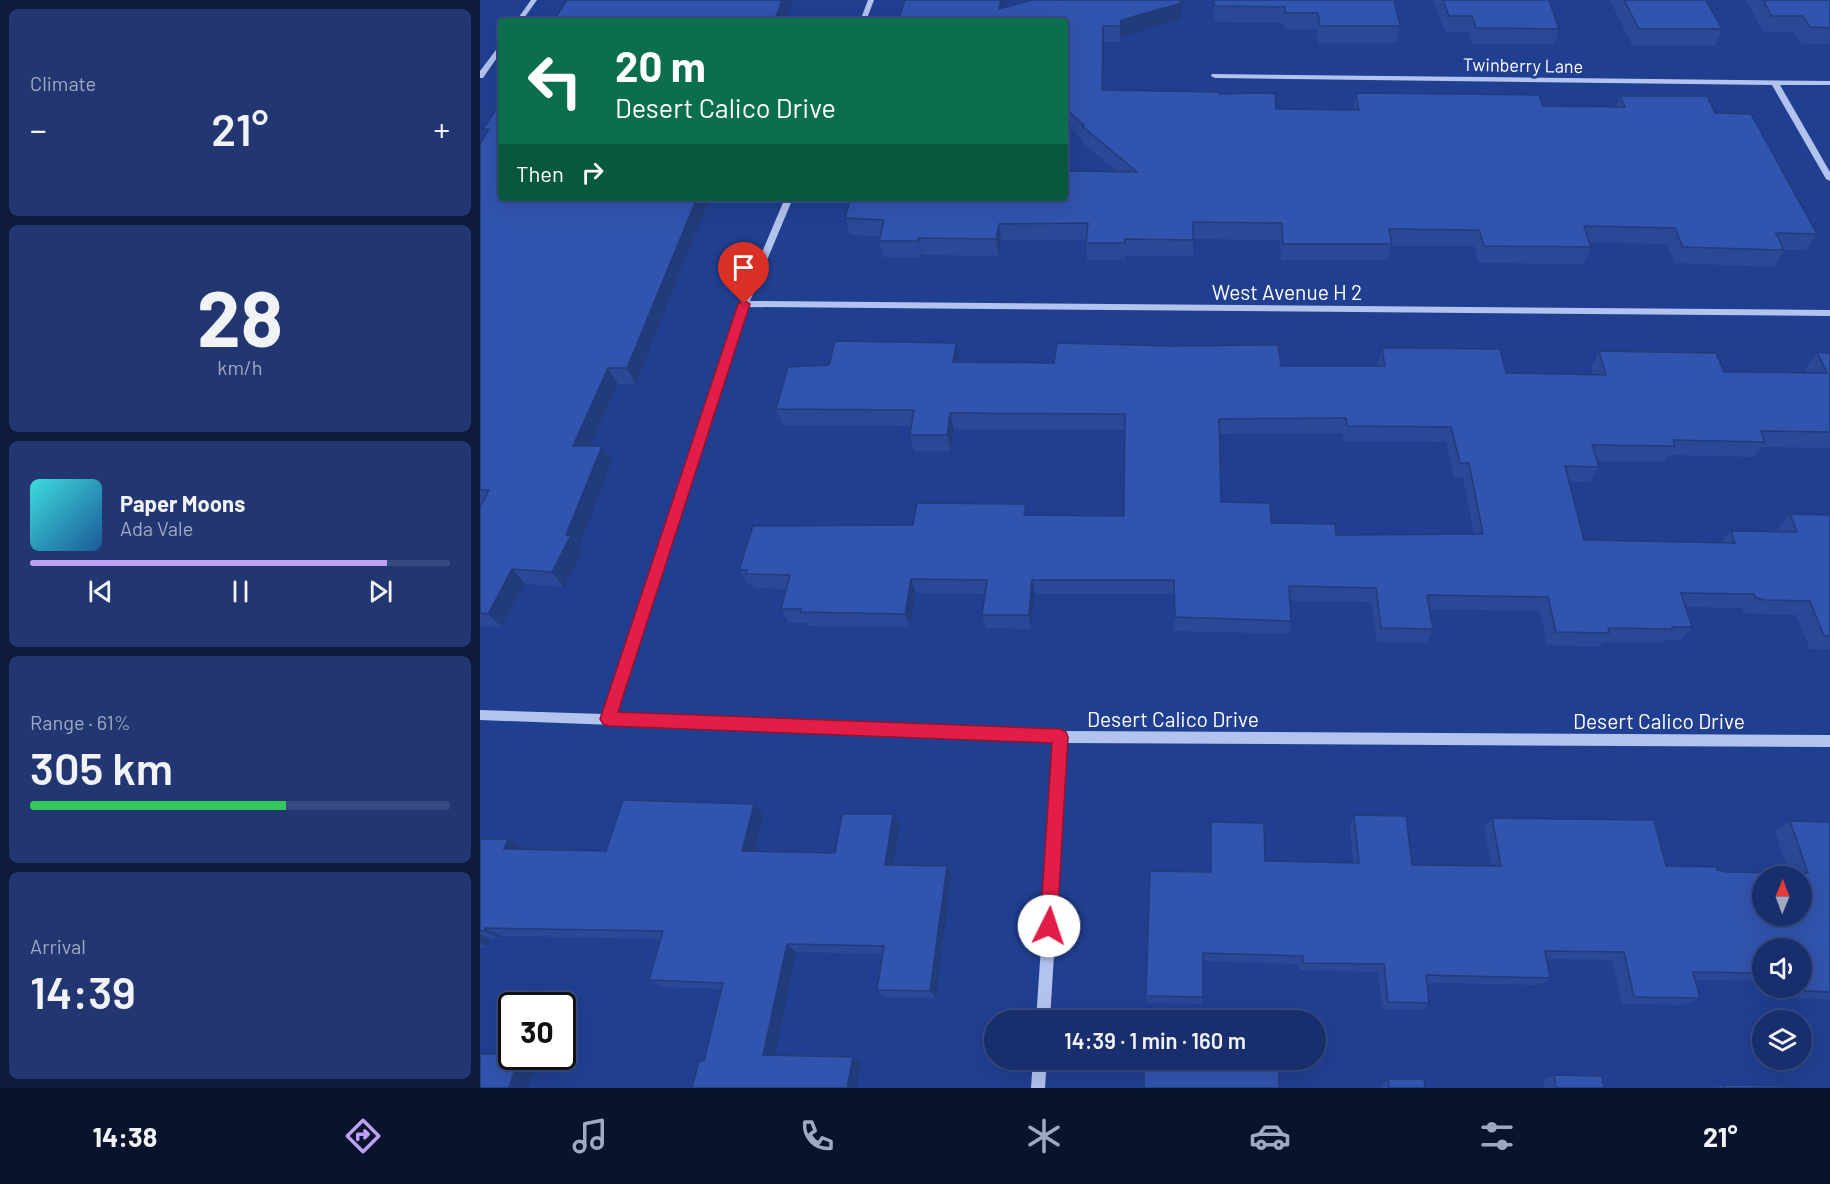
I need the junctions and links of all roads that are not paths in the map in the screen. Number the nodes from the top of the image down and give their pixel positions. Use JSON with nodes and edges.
{"nodes":[{"id":1,"x":534,"y":0,"type":"edge"},
{"id":2,"x":871,"y":0,"type":"edge"},
{"id":3,"x":521,"y":18,"type":"edge"},
{"id":4,"x":863,"y":18,"type":"edge"},
{"id":5,"x":498,"y":50,"type":"edge"},
{"id":6,"x":480,"y":76,"type":"edge"},
{"id":7,"x":1215,"y":76,"type":"dead end"},
{"id":8,"x":1775,"y":83,"type":"junction"},
{"id":9,"x":1830,"y":83,"type":"edge"},
{"id":10,"x":1830,"y":179,"type":"edge"},
{"id":11,"x":788,"y":201,"type":"edge"},
{"id":12,"x":744,"y":304,"type":"junction"},
{"id":13,"x":1830,"y":313,"type":"edge"},
{"id":14,"x":480,"y":715,"type":"edge"},
{"id":15,"x":608,"y":719,"type":"junction"},
{"id":16,"x":1061,"y":737,"type":"junction"},
{"id":17,"x":1830,"y":741,"type":"edge"},
{"id":18,"x":1044,"y":1010,"type":"edge"},
{"id":19,"x":1039,"y":1070,"type":"edge"},
{"id":20,"x":1038,"y":1088,"type":"edge"}],
"edges":[{"from":1,"to":3,"type":"street"},
{"from":2,"to":4,"type":"street"},
{"from":5,"to":6,"type":"street"},
{"from":7,"to":8,"type":"street","name":"Twinberry Lane"},
{"from":8,"to":9,"type":"street","name":"Twinberry Lane"},
{"from":8,"to":10,"type":"street"},
{"from":11,"to":12,"type":"street"},
{"from":12,"to":13,"type":"street","name":"West Avenue H 2"},
{"from":12,"to":15,"type":"street"},
{"from":14,"to":15,"type":"street","name":"Desert Calico Drive"},
{"from":15,"to":16,"type":"street","name":"Desert Calico Drive"},
{"from":16,"to":17,"type":"street","name":"Desert Calico Drive"},
{"from":16,"to":18,"type":"street"},
{"from":19,"to":20,"type":"street"}]}
